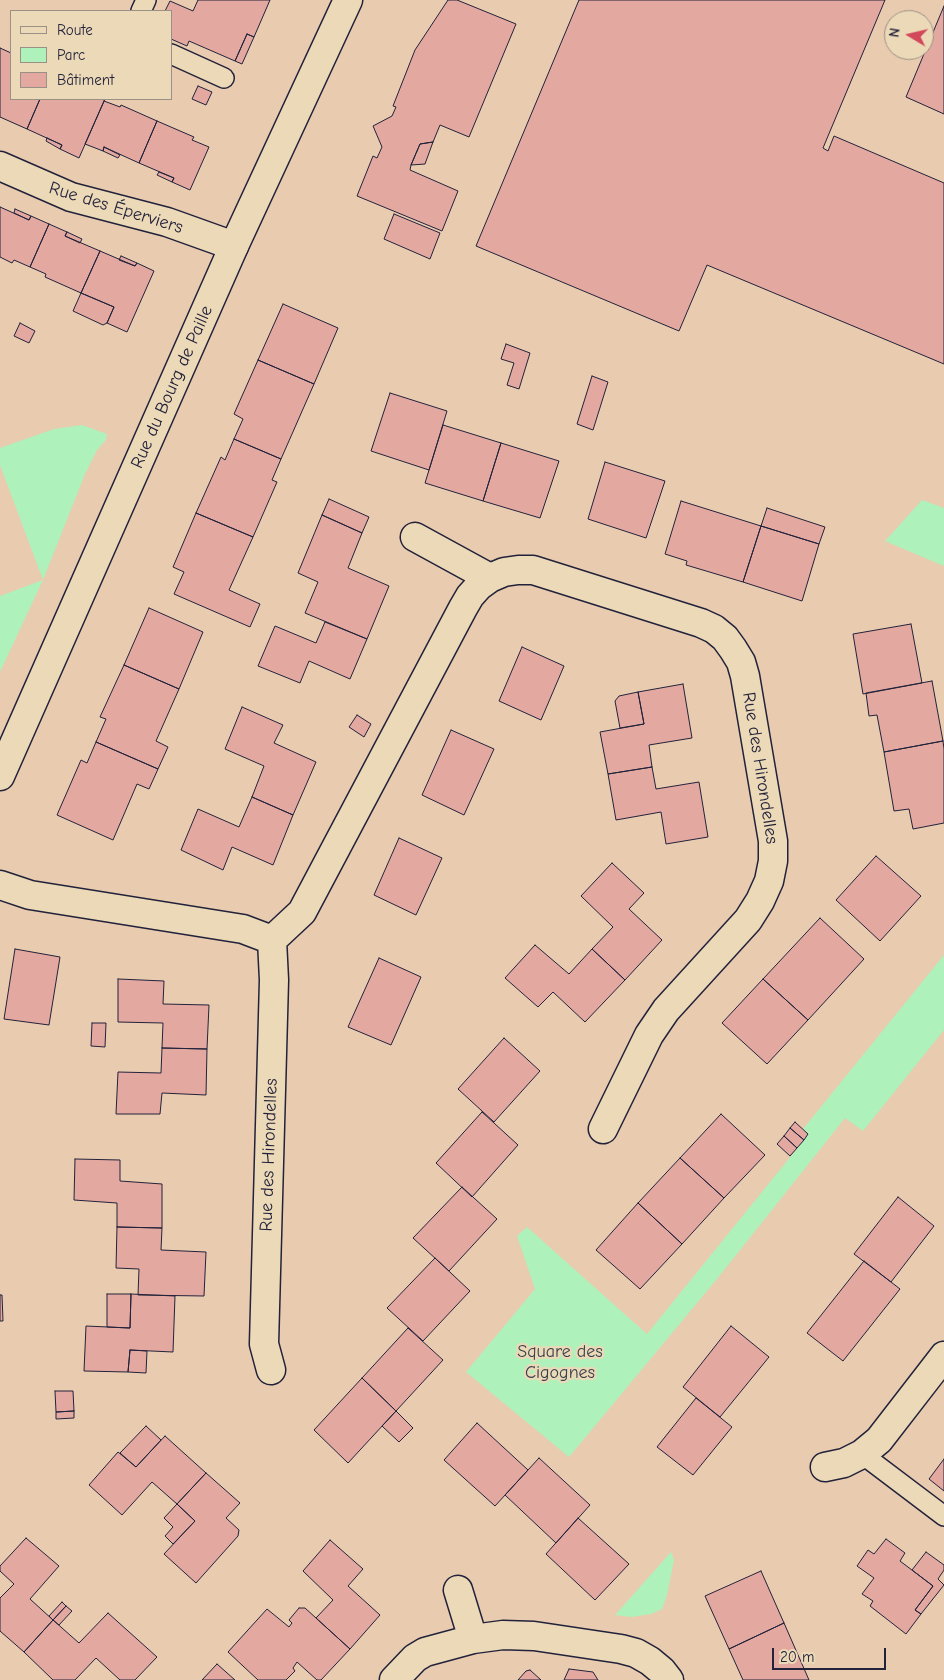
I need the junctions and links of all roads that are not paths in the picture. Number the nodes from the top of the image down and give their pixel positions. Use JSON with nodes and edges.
{"nodes":[{"id":1,"x":348,"y":0,"type":"edge"},
{"id":2,"x":172,"y":54,"type":"edge"},
{"id":3,"x":224,"y":78,"type":"dead end"},
{"id":4,"x":0,"y":166,"type":"edge"},
{"id":5,"x":234,"y":246,"type":"junction"},
{"id":6,"x":415,"y":537,"type":"dead end"},
{"id":7,"x":490,"y":578,"type":"junction"},
{"id":8,"x":0,"y":776,"type":"edge"},
{"id":9,"x":0,"y":885,"type":"edge"},
{"id":10,"x":272,"y":940,"type":"junction"},
{"id":11,"x":603,"y":1129,"type":"dead end"},
{"id":12,"x":944,"y":1356,"type":"edge"},
{"id":13,"x":271,"y":1370,"type":"dead end"},
{"id":14,"x":862,"y":1454,"type":"junction"},
{"id":15,"x":825,"y":1467,"type":"dead end"},
{"id":16,"x":944,"y":1516,"type":"edge"},
{"id":17,"x":458,"y":1590,"type":"dead end"},
{"id":18,"x":473,"y":1638,"type":"junction"},
{"id":19,"x":394,"y":1680,"type":"edge"},
{"id":20,"x":669,"y":1680,"type":"edge"}],
"edges":[{"from":1,"to":5,"type":"street","name":"Rue du Bourg de Paille"},
{"from":2,"to":3,"type":"lane"},
{"from":4,"to":5,"type":"street","name":"Rue des Éperviers"},
{"from":5,"to":8,"type":"street","name":"Rue du Bourg de Paille"},
{"from":6,"to":7,"type":"street"},
{"from":7,"to":10,"type":"street","name":"Rue des Hirondelles"},
{"from":7,"to":11,"type":"street","name":"Rue des Hirondelles"},
{"from":9,"to":10,"type":"street"},
{"from":10,"to":13,"type":"street","name":"Rue des Hirondelles"},
{"from":12,"to":14,"type":"street"},
{"from":14,"to":15,"type":"street"},
{"from":14,"to":16,"type":"lane"},
{"from":17,"to":18,"type":"street"},
{"from":18,"to":19,"type":"street"},
{"from":18,"to":20,"type":"street"}]}
